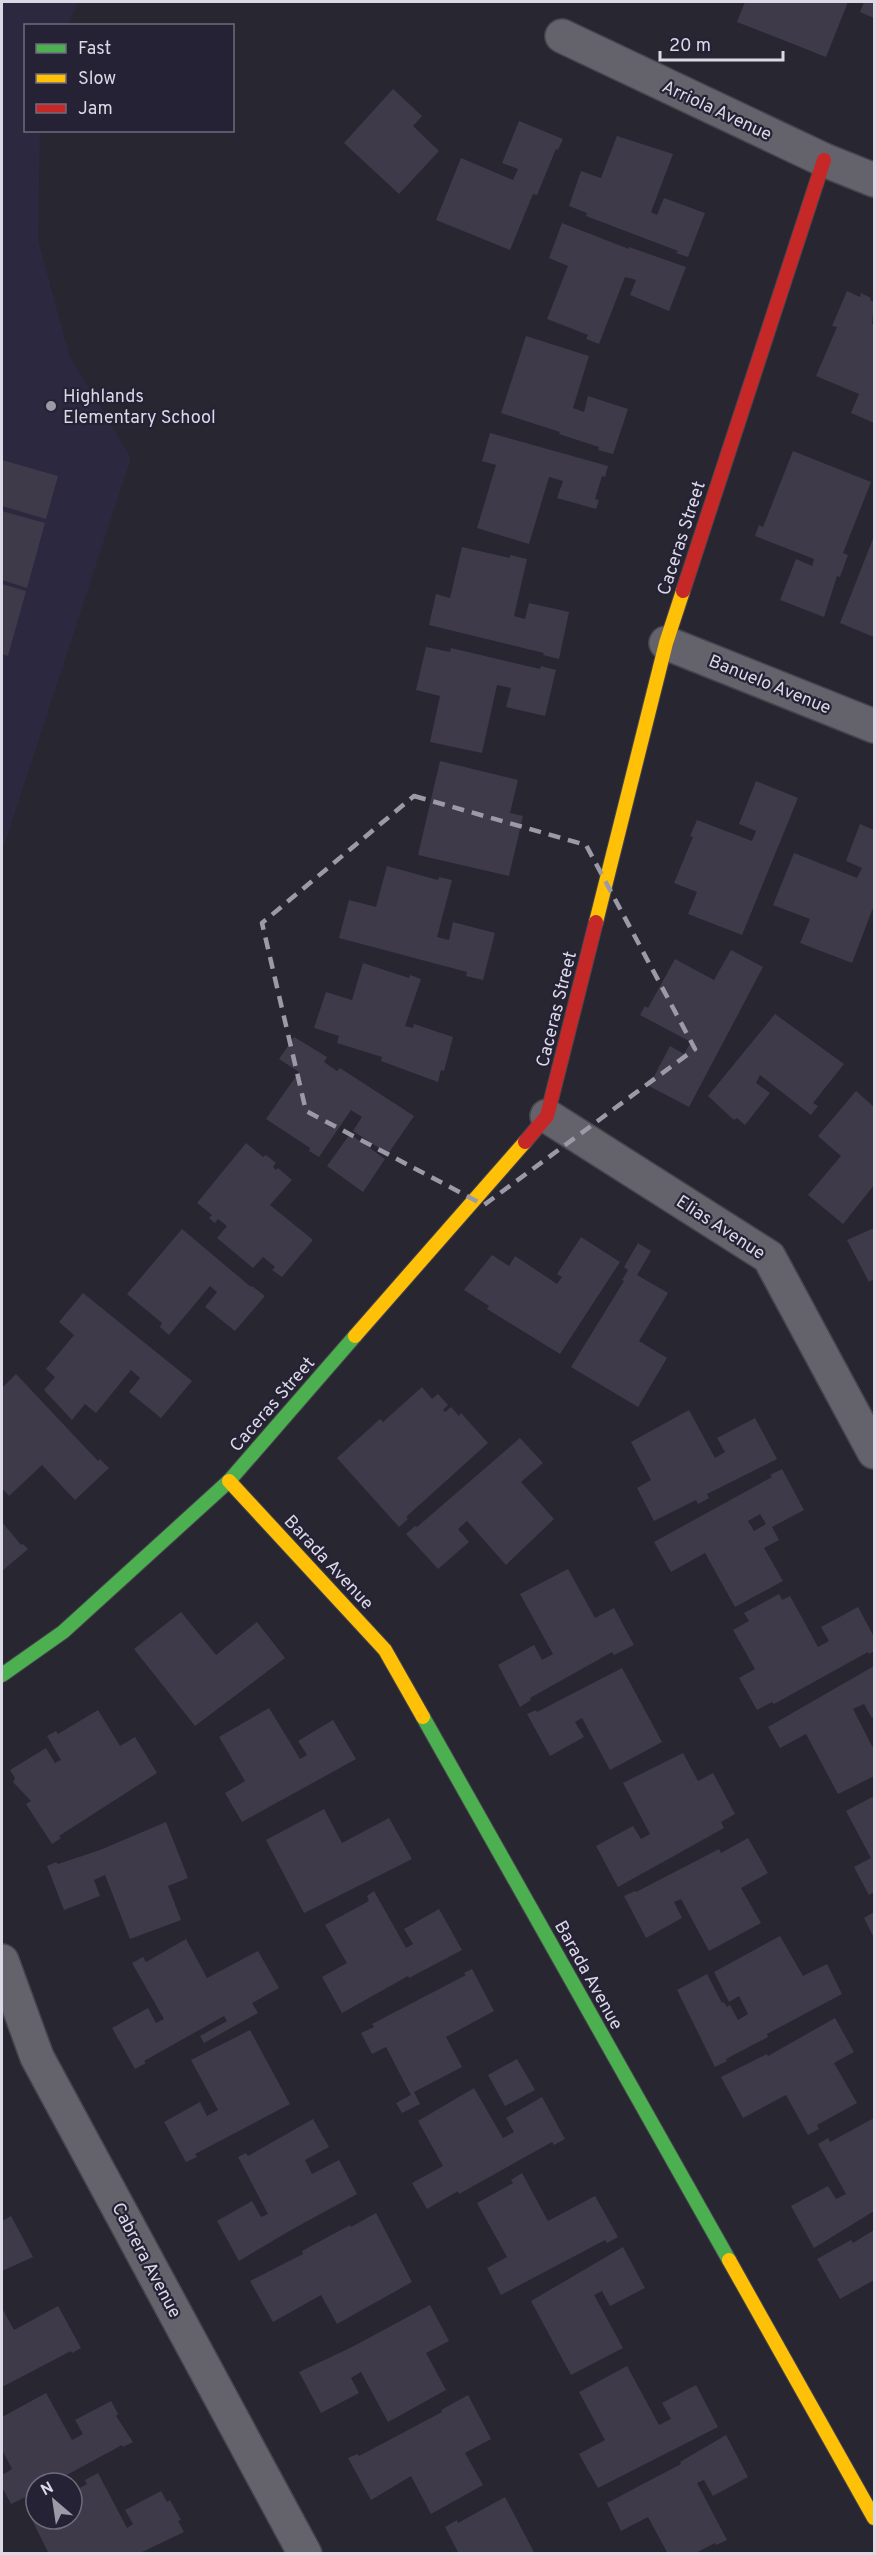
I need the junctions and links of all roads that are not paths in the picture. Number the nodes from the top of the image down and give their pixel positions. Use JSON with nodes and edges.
{"nodes":[{"id":1,"x":562,"y":36,"type":"dead end"},
{"id":2,"x":824,"y":160,"type":"junction"},
{"id":3,"x":874,"y":180,"type":"edge"},
{"id":4,"x":666,"y":643,"type":"junction"},
{"id":5,"x":874,"y":726,"type":"edge"},
{"id":6,"x":548,"y":1116,"type":"junction"},
{"id":7,"x":874,"y":1452,"type":"edge"},
{"id":8,"x":229,"y":1481,"type":"junction"},
{"id":9,"x":2,"y":1675,"type":"edge"},
{"id":10,"x":2,"y":1961,"type":"edge"},
{"id":11,"x":874,"y":2518,"type":"edge"},
{"id":12,"x":305,"y":2553,"type":"edge"}],
"edges":[{"from":1,"to":2,"type":"street","name":"Arriola Avenue"},
{"from":2,"to":3,"type":"street","name":"Arriola Avenue"},
{"from":2,"to":4,"type":"street","name":"Caceras Street"},
{"from":4,"to":5,"type":"street","name":"Banuelo Avenue"},
{"from":4,"to":6,"type":"street","name":"Caceras Street"},
{"from":6,"to":7,"type":"street","name":"Elias Avenue"},
{"from":6,"to":8,"type":"street","name":"Caceras Street"},
{"from":8,"to":9,"type":"street","name":"Caceras Street"},
{"from":8,"to":11,"type":"street","name":"Barada Avenue"},
{"from":10,"to":12,"type":"street","name":"Cabrera Avenue"}]}
